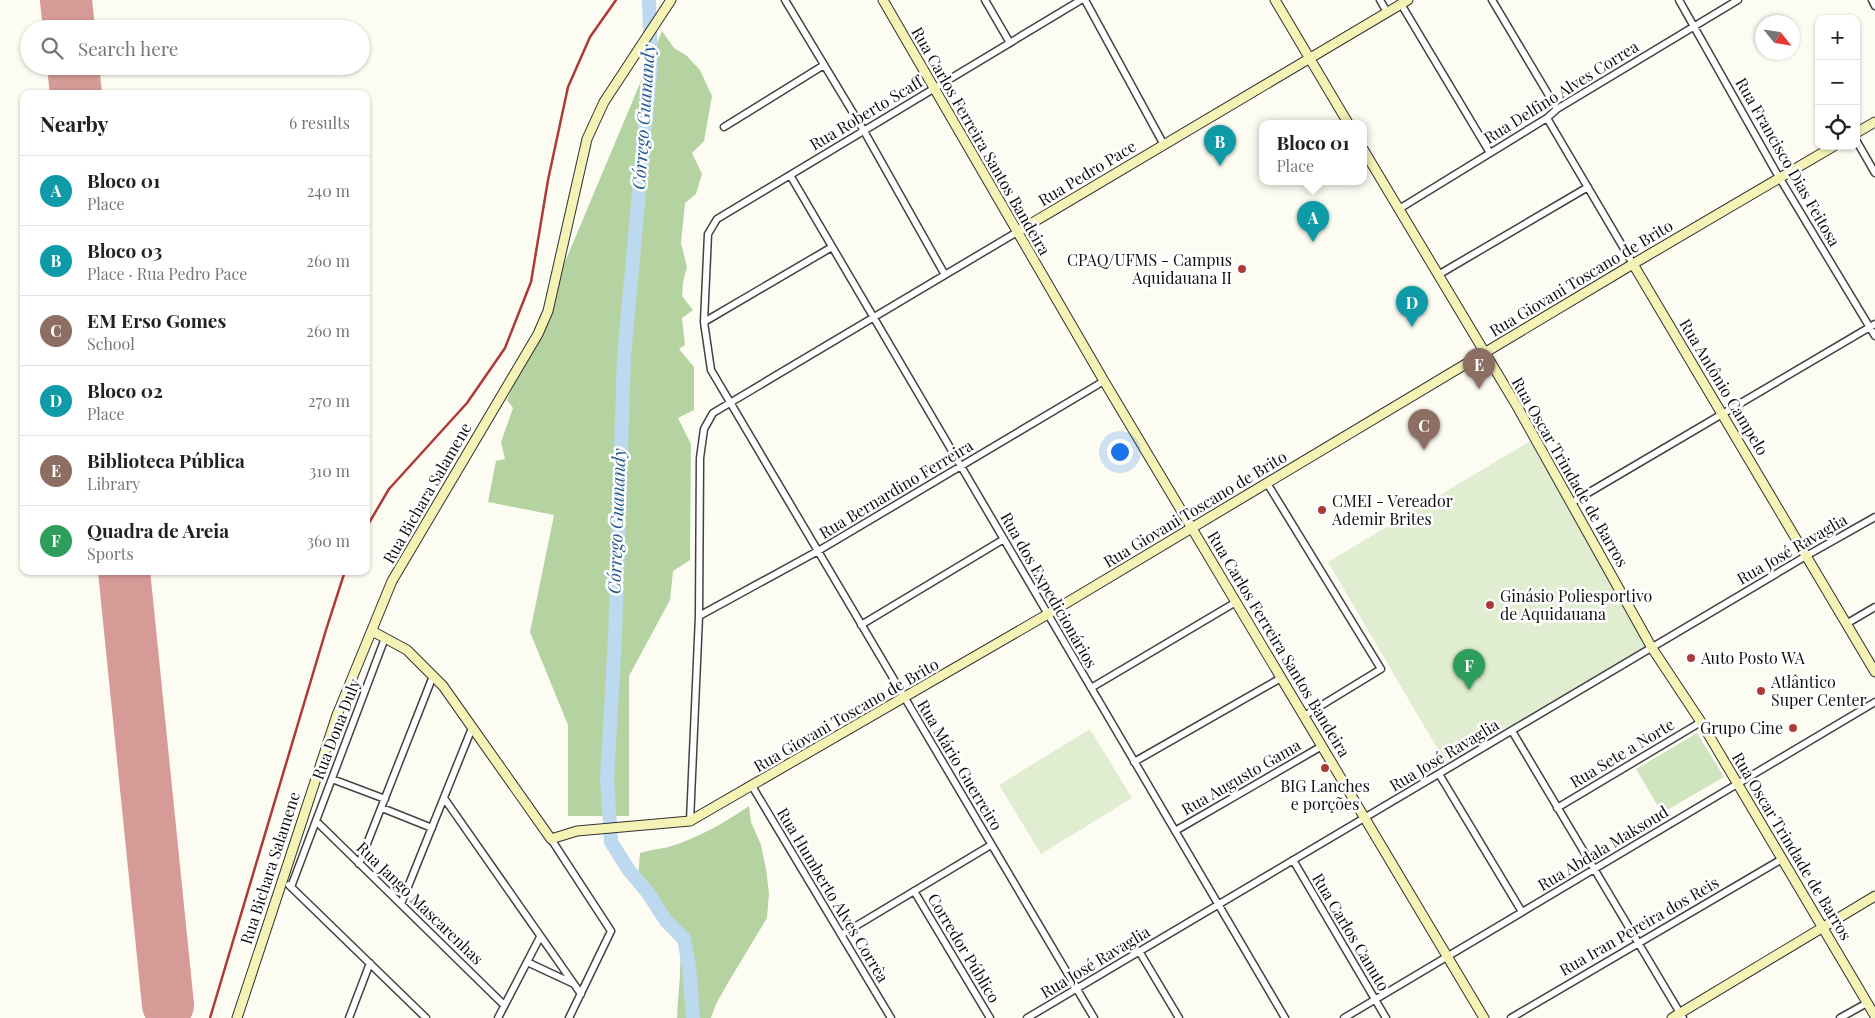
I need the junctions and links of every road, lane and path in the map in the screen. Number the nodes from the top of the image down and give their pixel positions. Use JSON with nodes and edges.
{"nodes":[{"id":1,"x":671,"y":0,"type":"edge"},
{"id":2,"x":785,"y":0,"type":"edge"},
{"id":3,"x":883,"y":0,"type":"edge"},
{"id":4,"x":985,"y":0,"type":"edge"},
{"id":5,"x":1081,"y":0,"type":"edge"},
{"id":6,"x":1085,"y":0,"type":"edge"},
{"id":7,"x":1275,"y":0,"type":"edge"},
{"id":8,"x":1380,"y":0,"type":"edge"},
{"id":9,"x":1492,"y":0,"type":"edge"},
{"id":10,"x":1679,"y":0,"type":"edge"},
{"id":11,"x":1738,"y":0,"type":"edge"},
{"id":12,"x":1872,"y":0,"type":"edge"},
{"id":13,"x":1405,"y":2,"type":"edge"},
{"id":14,"x":1875,"y":6,"type":"edge"},
{"id":15,"x":1387,"y":12,"type":"junction"},
{"id":16,"x":1694,"y":26,"type":"junction"},
{"id":17,"x":1010,"y":43,"type":"junction"},
{"id":18,"x":1310,"y":59,"type":"junction"},
{"id":19,"x":824,"y":65,"type":"junction"},
{"id":20,"x":933,"y":89,"type":"junction"},
{"id":21,"x":1557,"y":109,"type":"junction"},
{"id":22,"x":1547,"y":118,"type":"junction"},
{"id":23,"x":1346,"y":120,"type":"edge"},
{"id":24,"x":1875,"y":122,"type":"edge"},
{"id":25,"x":724,"y":127,"type":"dead end"},
{"id":26,"x":864,"y":131,"type":"junction"},
{"id":27,"x":1860,"y":131,"type":"edge"},
{"id":28,"x":1164,"y":145,"type":"junction"},
{"id":29,"x":1860,"y":147,"type":"edge"},
{"id":30,"x":1827,"y":150,"type":"edge"},
{"id":31,"x":1490,"y":153,"type":"junction"},
{"id":32,"x":1367,"y":156,"type":"edge"},
{"id":33,"x":1875,"y":173,"type":"edge"},
{"id":34,"x":790,"y":175,"type":"junction"},
{"id":35,"x":1780,"y":178,"type":"junction"},
{"id":36,"x":1588,"y":186,"type":"junction"},
{"id":37,"x":1398,"y":209,"type":"junction"},
{"id":38,"x":1017,"y":232,"type":"junction"},
{"id":39,"x":832,"y":247,"type":"junction"},
{"id":40,"x":1633,"y":264,"type":"junction"},
{"id":41,"x":945,"y":275,"type":"junction"},
{"id":42,"x":1438,"y":275,"type":"junction"},
{"id":43,"x":874,"y":318,"type":"junction"},
{"id":44,"x":704,"y":322,"type":"junction"},
{"id":45,"x":1872,"y":325,"type":"edge"},
{"id":46,"x":1875,"y":336,"type":"edge"},
{"id":47,"x":1485,"y":354,"type":"junction"},
{"id":48,"x":1104,"y":381,"type":"junction"},
{"id":49,"x":730,"y":403,"type":"junction"},
{"id":50,"x":1722,"y":414,"type":"junction"},
{"id":51,"x":961,"y":466,"type":"junction"},
{"id":52,"x":1267,"y":482,"type":"junction"},
{"id":53,"x":1571,"y":503,"type":"junction"},
{"id":54,"x":1875,"y":517,"type":"edge"},
{"id":55,"x":1192,"y":528,"type":"junction"},
{"id":56,"x":1004,"y":539,"type":"junction"},
{"id":57,"x":818,"y":551,"type":"junction"},
{"id":58,"x":1806,"y":556,"type":"junction"},
{"id":59,"x":1236,"y":602,"type":"junction"},
{"id":60,"x":1875,"y":607,"type":"edge"},
{"id":61,"x":1048,"y":614,"type":"junction"},
{"id":62,"x":700,"y":616,"type":"junction"},
{"id":63,"x":1846,"y":624,"type":"junction"},
{"id":64,"x":861,"y":625,"type":"junction"},
{"id":65,"x":372,"y":631,"type":"junction"},
{"id":66,"x":385,"y":638,"type":"junction"},
{"id":67,"x":1652,"y":648,"type":"junction"},
{"id":68,"x":1875,"y":672,"type":"edge"},
{"id":69,"x":433,"y":676,"type":"junction"},
{"id":70,"x":1281,"y":678,"type":"junction"},
{"id":71,"x":1091,"y":688,"type":"junction"},
{"id":72,"x":905,"y":699,"type":"junction"},
{"id":73,"x":1875,"y":702,"type":"edge"},
{"id":74,"x":1304,"y":716,"type":"junction"},
{"id":75,"x":1701,"y":722,"type":"junction"},
{"id":76,"x":472,"y":728,"type":"junction"},
{"id":77,"x":1512,"y":731,"type":"junction"},
{"id":78,"x":1322,"y":746,"type":"junction"},
{"id":79,"x":1134,"y":762,"type":"junction"},
{"id":80,"x":1439,"y":774,"type":"junction"},
{"id":81,"x":332,"y":779,"type":"junction"},
{"id":82,"x":1738,"y":784,"type":"junction"},
{"id":83,"x":752,"y":786,"type":"junction"},
{"id":84,"x":444,"y":798,"type":"junction"},
{"id":85,"x":385,"y":799,"type":"junction"},
{"id":86,"x":382,"y":808,"type":"junction"},
{"id":87,"x":1558,"y":808,"type":"junction"},
{"id":88,"x":1365,"y":818,"type":"junction"},
{"id":89,"x":316,"y":821,"type":"junction"},
{"id":90,"x":690,"y":821,"type":"junction"},
{"id":91,"x":432,"y":828,"type":"junction"},
{"id":92,"x":1175,"y":831,"type":"junction"},
{"id":93,"x":551,"y":839,"type":"junction"},
{"id":94,"x":991,"y":845,"type":"junction"},
{"id":95,"x":1782,"y":859,"type":"junction"},
{"id":96,"x":1293,"y":860,"type":"junction"},
{"id":97,"x":359,"y":864,"type":"junction"},
{"id":98,"x":1594,"y":869,"type":"junction"},
{"id":99,"x":283,"y":879,"type":"junction"},
{"id":100,"x":291,"y":887,"type":"junction"},
{"id":101,"x":914,"y":891,"type":"junction"},
{"id":102,"x":1875,"y":896,"type":"edge"},
{"id":103,"x":401,"y":904,"type":"junction"},
{"id":104,"x":1218,"y":905,"type":"junction"},
{"id":105,"x":1522,"y":912,"type":"junction"},
{"id":106,"x":1822,"y":927,"type":"junction"},
{"id":107,"x":841,"y":935,"type":"junction"},
{"id":108,"x":540,"y":937,"type":"junction"},
{"id":109,"x":1638,"y":943,"type":"junction"},
{"id":110,"x":1140,"y":951,"type":"junction"},
{"id":111,"x":1448,"y":956,"type":"junction"},
{"id":112,"x":527,"y":962,"type":"junction"},
{"id":113,"x":370,"y":963,"type":"junction"},
{"id":114,"x":573,"y":983,"type":"junction"},
{"id":115,"x":1076,"y":989,"type":"junction"},
{"id":116,"x":580,"y":994,"type":"junction"},
{"id":117,"x":1375,"y":1000,"type":"junction"},
{"id":118,"x":1867,"y":1003,"type":"junction"},
{"id":119,"x":504,"y":1006,"type":"junction"},
{"id":120,"x":1678,"y":1016,"type":"edge"},
{"id":121,"x":1875,"y":1016,"type":"edge"},
{"id":122,"x":236,"y":1018,"type":"edge"},
{"id":123,"x":349,"y":1018,"type":"edge"},
{"id":124,"x":426,"y":1018,"type":"edge"},
{"id":125,"x":498,"y":1018,"type":"edge"},
{"id":126,"x":569,"y":1018,"type":"edge"},
{"id":127,"x":891,"y":1018,"type":"edge"},
{"id":128,"x":990,"y":1018,"type":"edge"},
{"id":129,"x":1027,"y":1018,"type":"edge"},
{"id":130,"x":1094,"y":1018,"type":"edge"},
{"id":131,"x":1179,"y":1018,"type":"edge"},
{"id":132,"x":1285,"y":1018,"type":"edge"},
{"id":133,"x":1344,"y":1018,"type":"edge"},
{"id":134,"x":1386,"y":1018,"type":"edge"},
{"id":135,"x":1484,"y":1018,"type":"edge"},
{"id":136,"x":1511,"y":1018,"type":"edge"},
{"id":137,"x":1840,"y":1018,"type":"edge"}],
"edges":[{"from":1,"to":65,"type":"main road","name":"Rua Bichara Salamene"},
{"from":2,"to":19,"type":"street"},
{"from":3,"to":20,"type":"main road","name":"Rua Carlos Ferreira Santos Bandeira"},
{"from":4,"to":17,"type":"street"},
{"from":5,"to":17,"type":"street","name":"Rua Roberto Scaff"},
{"from":6,"to":28,"type":"street"},
{"from":7,"to":18,"type":"main road"},
{"from":8,"to":15,"type":"street"},
{"from":9,"to":21,"type":"street"},
{"from":10,"to":16,"type":"street","name":"Rua Francisco Dias Feitosa"},
{"from":11,"to":16,"type":"street","name":"Rua Delfino Alves Correa"},
{"from":12,"to":14,"type":"street"},
{"from":13,"to":15,"type":"main road","name":"Rua Pedro Pace"},
{"from":13,"to":31,"type":"street"},
{"from":15,"to":18,"type":"main road","name":"Rua Pedro Pace"},
{"from":16,"to":21,"type":"street","name":"Rua Delfino Alves Correa"},
{"from":16,"to":35,"type":"street","name":"Rua Francisco Dias Feitosa"},
{"from":17,"to":20,"type":"street","name":"Rua Roberto Scaff"},
{"from":18,"to":23,"type":"main road"},
{"from":18,"to":28,"type":"main road","name":"Rua Pedro Pace"},
{"from":19,"to":25,"type":"street"},
{"from":19,"to":26,"type":"street"},
{"from":20,"to":26,"type":"street","name":"Rua Roberto Scaff"},
{"from":20,"to":38,"type":"main road","name":"Rua Carlos Ferreira Santos Bandeira"},
{"from":21,"to":22,"type":"street","name":"Rua Delfino Alves Correa"},
{"from":22,"to":31,"type":"street","name":"Rua Delfino Alves Correa"},
{"from":22,"to":36,"type":"street","name":"Rua Antônio Campelo"},
{"from":24,"to":27,"type":"main road"},
{"from":26,"to":34,"type":"street","name":"Rua Roberto Scaff"},
{"from":26,"to":41,"type":"street"},
{"from":28,"to":38,"type":"main road","name":"Rua Pedro Pace"},
{"from":29,"to":33,"type":"street"},
{"from":30,"to":35,"type":"main road","name":"Rua Giovani Toscano de Brito"},
{"from":31,"to":37,"type":"street","name":"Rua Delfino Alves Correa"},
{"from":32,"to":37,"type":"main road","name":"Rua Oscar Trindade de Barros"},
{"from":34,"to":39,"type":"street","name":"Rua dos Expedicionários"},
{"from":34,"to":44,"type":"street","name":"Rua Roberto Scaff"},
{"from":35,"to":40,"type":"main road","name":"Rua Giovani Toscano de Brito"},
{"from":35,"to":45,"type":"street","name":"Rua Francisco Dias Feitosa"},
{"from":36,"to":40,"type":"street","name":"Rua Antônio Campelo"},
{"from":36,"to":42,"type":"street"},
{"from":37,"to":42,"type":"main road","name":"Rua Oscar Trindade de Barros"},
{"from":38,"to":41,"type":"street","name":"Rua Pedro Pace"},
{"from":38,"to":48,"type":"main road","name":"Rua Carlos Ferreira Santos Bandeira"},
{"from":39,"to":43,"type":"street","name":"Rua dos Expedicionários"},
{"from":39,"to":44,"type":"street"},
{"from":40,"to":47,"type":"main road","name":"Rua Giovani Toscano de Brito"},
{"from":40,"to":50,"type":"main road","name":"Rua Antônio Campelo"},
{"from":41,"to":43,"type":"street","name":"Rua Pedro Pace"},
{"from":42,"to":47,"type":"main road","name":"Rua Oscar Trindade de Barros"},
{"from":43,"to":49,"type":"street","name":"Rua Pedro Pace"},
{"from":43,"to":51,"type":"street","name":"Rua dos Expedicionários"},
{"from":44,"to":49,"type":"street","name":"Rua Mário Guerreiro"},
{"from":45,"to":46,"type":"street","name":"Rua Francisco Dias Feitosa"},
{"from":45,"to":50,"type":"street"},
{"from":47,"to":52,"type":"main road","name":"Rua Giovani Toscano de Brito"},
{"from":47,"to":53,"type":"main road","name":"Rua Oscar Trindade de Barros"},
{"from":48,"to":51,"type":"street","name":"Rua Bernardino Ferreira"},
{"from":48,"to":55,"type":"main road","name":"Rua Carlos Ferreira Santos Bandeira"},
{"from":49,"to":57,"type":"street","name":"Rua Mário Guerreiro"},
{"from":49,"to":62,"type":"street","name":"Rua Pedro Pace"},
{"from":50,"to":53,"type":"street"},
{"from":50,"to":58,"type":"main road","name":"Rua Antônio Campelo"},
{"from":51,"to":56,"type":"street","name":"Rua dos Expedicionários"},
{"from":51,"to":57,"type":"street","name":"Rua Bernardino Ferreira"},
{"from":52,"to":55,"type":"main road","name":"Rua Giovani Toscano de Brito"},
{"from":52,"to":74,"type":"street"},
{"from":53,"to":67,"type":"main road","name":"Rua Oscar Trindade de Barros"},
{"from":54,"to":58,"type":"street","name":"Rua José Ravaglia"},
{"from":55,"to":59,"type":"main road","name":"Rua Carlos Ferreira Santos Bandeira"},
{"from":55,"to":61,"type":"main road","name":"Rua Giovani Toscano de Brito"},
{"from":56,"to":61,"type":"street","name":"Rua dos Expedicionários"},
{"from":56,"to":64,"type":"street"},
{"from":57,"to":62,"type":"street","name":"Rua Bernardino Ferreira"},
{"from":57,"to":64,"type":"street","name":"Rua Mário Guerreiro"},
{"from":58,"to":63,"type":"main road","name":"Rua Antônio Campelo"},
{"from":58,"to":67,"type":"street","name":"Rua José Ravaglia"},
{"from":59,"to":70,"type":"main road","name":"Rua Carlos Ferreira Santos Bandeira"},
{"from":59,"to":71,"type":"street"},
{"from":60,"to":63,"type":"street"},
{"from":61,"to":71,"type":"street","name":"Rua dos Expedicionários"},
{"from":61,"to":72,"type":"main road","name":"Rua Giovani Toscano de Brito"},
{"from":62,"to":90,"type":"street","name":"Rua Pedro Pace"},
{"from":63,"to":68,"type":"main road","name":"Rua Antônio Campelo"},
{"from":64,"to":72,"type":"street","name":"Rua Mário Guerreiro"},
{"from":65,"to":66,"type":"main road"},
{"from":65,"to":99,"type":"main road","name":"Rua Bichara Salamene"},
{"from":66,"to":69,"type":"main road"},
{"from":66,"to":81,"type":"street","name":"Rua Dona Duly"},
{"from":67,"to":75,"type":"main road","name":"Rua Oscar Trindade de Barros"},
{"from":67,"to":77,"type":"street","name":"Rua José Ravaglia"},
{"from":69,"to":76,"type":"main road"},
{"from":69,"to":85,"type":"street"},
{"from":70,"to":74,"type":"main road","name":"Rua Carlos Ferreira Santos Bandeira"},
{"from":70,"to":79,"type":"street"},
{"from":71,"to":79,"type":"street","name":"Rua dos Expedicionários"},
{"from":72,"to":83,"type":"main road","name":"Rua Giovani Toscano de Brito"},
{"from":72,"to":94,"type":"street","name":"Rua Mário Guerreiro"},
{"from":73,"to":82,"type":"street","name":"Rua Abdala Maksoud"},
{"from":74,"to":78,"type":"main road","name":"Rua Carlos Ferreira Santos Bandeira"},
{"from":75,"to":82,"type":"main road","name":"Rua Oscar Trindade de Barros"},
{"from":75,"to":87,"type":"street","name":"Rua Sete a Norte"},
{"from":76,"to":84,"type":"street"},
{"from":76,"to":93,"type":"main road"},
{"from":77,"to":80,"type":"street","name":"Rua José Ravaglia"},
{"from":77,"to":87,"type":"street"},
{"from":78,"to":88,"type":"main road","name":"Rua Carlos Ferreira Santos Bandeira"},
{"from":78,"to":92,"type":"street","name":"Rua Augusto Gama"},
{"from":79,"to":92,"type":"street","name":"Rua dos Expedicionários"},
{"from":80,"to":88,"type":"street","name":"Rua José Ravaglia"},
{"from":80,"to":105,"type":"street"},
{"from":81,"to":85,"type":"street"},
{"from":81,"to":89,"type":"street","name":"Rua Dona Duly"},
{"from":82,"to":95,"type":"main road","name":"Rua Oscar Trindade de Barros"},
{"from":82,"to":98,"type":"street","name":"Rua Abdala Maksoud"},
{"from":83,"to":90,"type":"main road","name":"Rua Giovani Toscano de Brito"},
{"from":83,"to":107,"type":"street","name":"Rua Humberto Alves Corrêa"},
{"from":84,"to":91,"type":"street"},
{"from":84,"to":108,"type":"street"},
{"from":85,"to":86,"type":"street"},
{"from":86,"to":91,"type":"street"},
{"from":86,"to":97,"type":"street"},
{"from":87,"to":98,"type":"street"},
{"from":88,"to":96,"type":"street","name":"Rua José Ravaglia"},
{"from":88,"to":111,"type":"main road","name":"Rua Carlos Ferreira Santos Bandeira"},
{"from":89,"to":97,"type":"street","name":"Rua Jango Mascarenhas"},
{"from":89,"to":100,"type":"street","name":"Rua Dona Duly"},
{"from":90,"to":93,"type":"main road","name":"Rua Giovani Toscano de Brito"},
{"from":91,"to":103,"type":"street"},
{"from":92,"to":104,"type":"street","name":"Rua dos Expedicionários"},
{"from":93,"to":116,"type":"street"},
{"from":94,"to":101,"type":"street"},
{"from":94,"to":115,"type":"street","name":"Rua Mário Guerreiro"},
{"from":95,"to":106,"type":"main road","name":"Rua Oscar Trindade de Barros"},
{"from":95,"to":109,"type":"street","name":"Rua Iran Pereira dos Reis"},
{"from":96,"to":104,"type":"street","name":"Rua José Ravaglia"},
{"from":96,"to":117,"type":"street","name":"Rua Carlos Canuto"},
{"from":97,"to":103,"type":"street","name":"Rua Jango Mascarenhas"},
{"from":98,"to":105,"type":"street","name":"Rua Abdala Maksoud"},
{"from":98,"to":109,"type":"street"},
{"from":99,"to":100,"type":"street"},
{"from":99,"to":122,"type":"main road","name":"Rua Bichara Salamene"},
{"from":100,"to":113,"type":"street"},
{"from":101,"to":107,"type":"street"},
{"from":101,"to":128,"type":"street","name":"Corredor Público"},
{"from":102,"to":106,"type":"main road"},
{"from":103,"to":119,"type":"street","name":"Rua Jango Mascarenhas"},
{"from":104,"to":110,"type":"street","name":"Rua José Ravaglia"},
{"from":104,"to":132,"type":"street","name":"Rua dos Expedicionários"},
{"from":105,"to":111,"type":"street","name":"Rua Abdala Maksoud"},
{"from":106,"to":118,"type":"main road","name":"Rua Oscar Trindade de Barros"},
{"from":106,"to":120,"type":"main road"},
{"from":107,"to":127,"type":"street","name":"Rua Humberto Alves Corrêa"},
{"from":108,"to":112,"type":"street"},
{"from":108,"to":114,"type":"street"},
{"from":109,"to":120,"type":"street"},
{"from":109,"to":136,"type":"street","name":"Rua Iran Pereira dos Reis"},
{"from":110,"to":115,"type":"street","name":"Rua José Ravaglia"},
{"from":110,"to":131,"type":"street"},
{"from":111,"to":117,"type":"street","name":"Rua Abdala Maksoud"},
{"from":111,"to":135,"type":"main road","name":"Rua Carlos Ferreira Santos Bandeira"},
{"from":112,"to":114,"type":"street"},
{"from":112,"to":119,"type":"street"},
{"from":113,"to":123,"type":"street"},
{"from":113,"to":124,"type":"street"},
{"from":114,"to":116,"type":"street"},
{"from":115,"to":129,"type":"street","name":"Rua José Ravaglia"},
{"from":115,"to":130,"type":"street","name":"Rua Mário Guerreiro"},
{"from":116,"to":126,"type":"street"},
{"from":117,"to":133,"type":"street","name":"Rua Abdala Maksoud"},
{"from":117,"to":134,"type":"street","name":"Rua Carlos Canuto"},
{"from":118,"to":121,"type":"main road","name":"Rua Oscar Trindade de Barros"},
{"from":118,"to":137,"type":"street"},
{"from":119,"to":125,"type":"street"}]}
